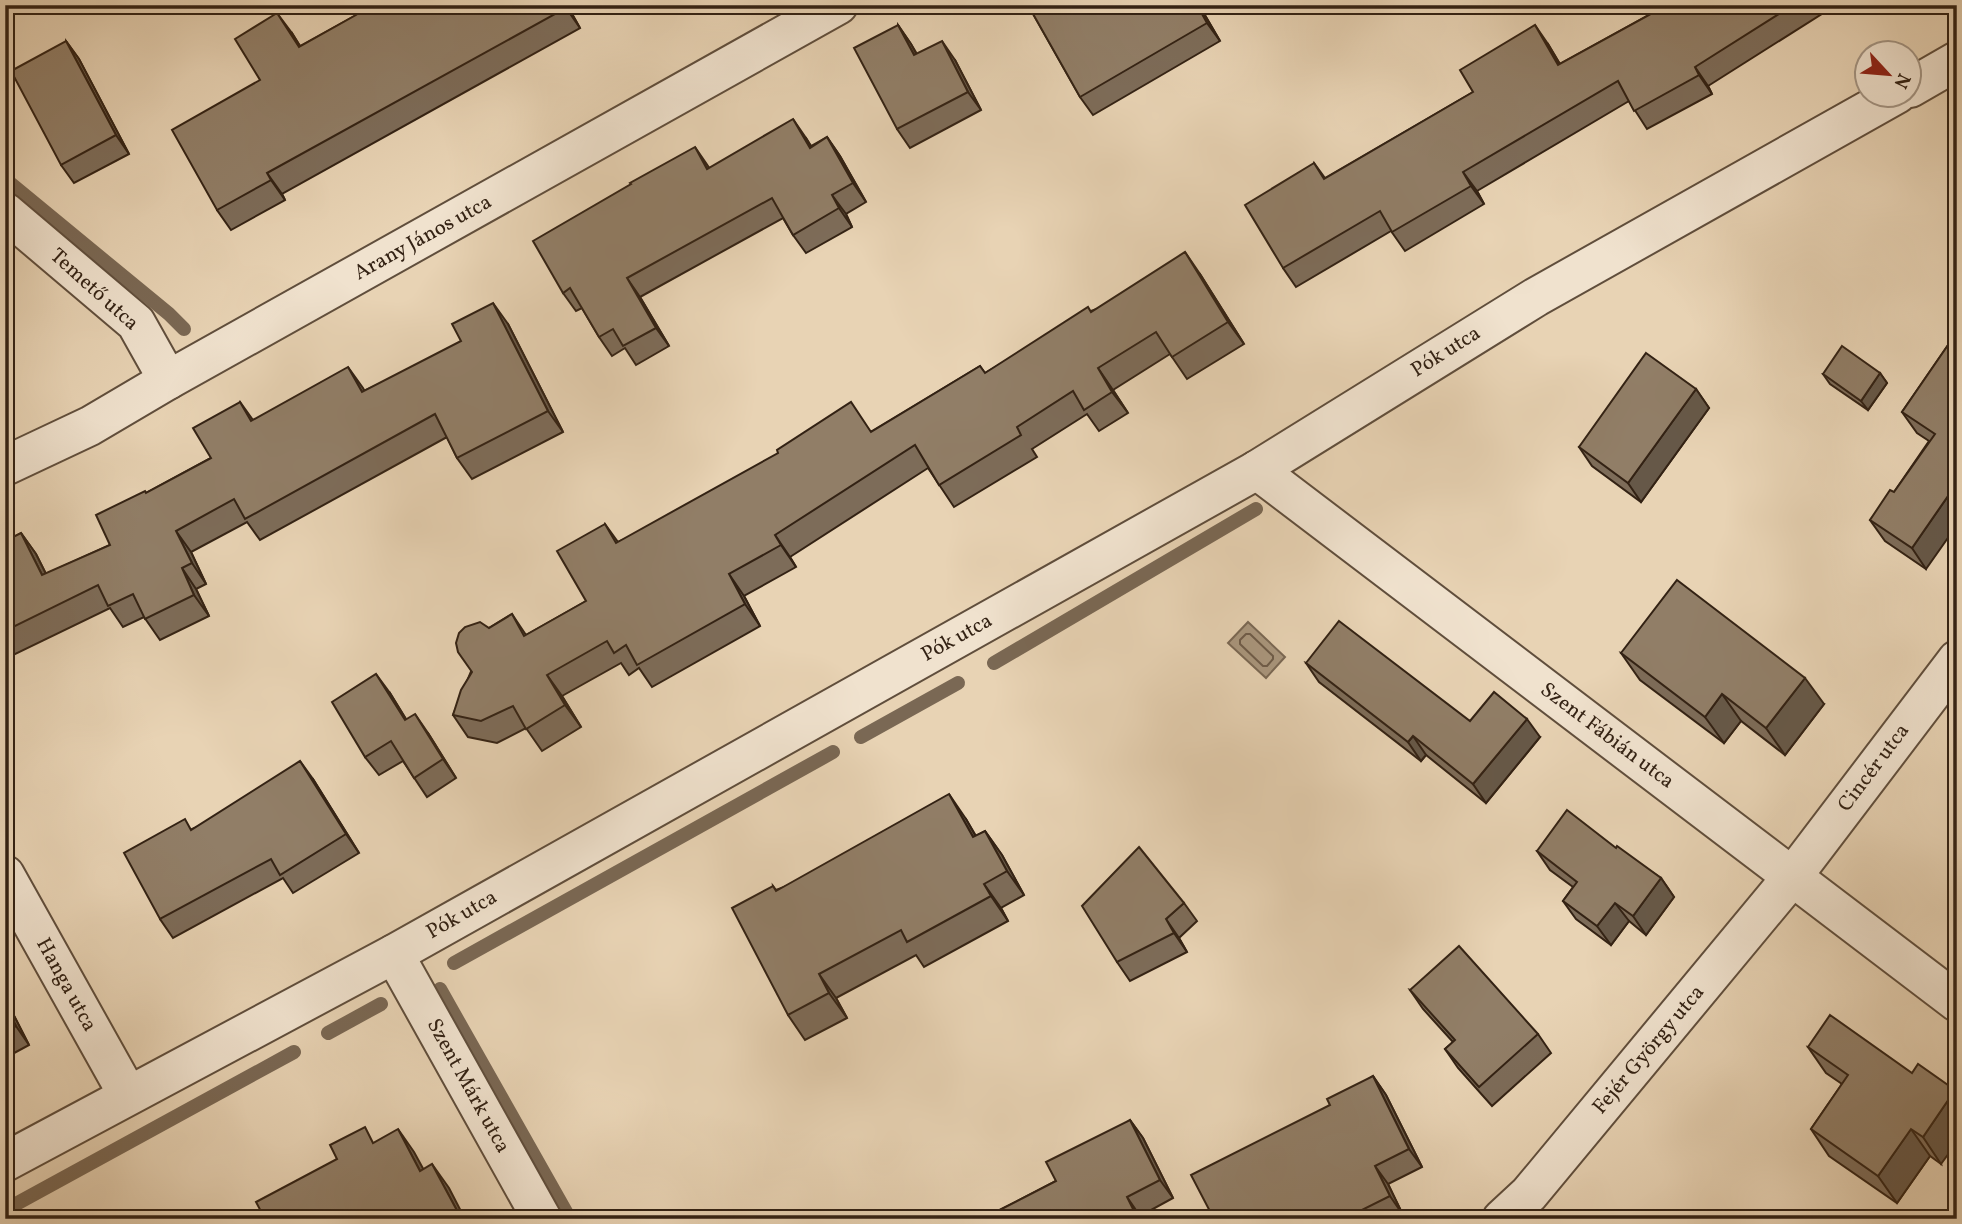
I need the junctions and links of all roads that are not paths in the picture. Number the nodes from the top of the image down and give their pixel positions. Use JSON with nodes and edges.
{"nodes":[{"id":1,"x":838,"y":5,"type":"edge"},
{"id":2,"x":1957,"y":61,"type":"edge"},
{"id":3,"x":1924,"y":80,"type":"edge"},
{"id":4,"x":1872,"y":108,"type":"edge"},
{"id":5,"x":5,"y":212,"type":"edge"},
{"id":6,"x":168,"y":380,"type":"junction"},
{"id":7,"x":5,"y":466,"type":"edge"},
{"id":8,"x":1257,"y":470,"type":"junction"},
{"id":9,"x":1957,"y":660,"type":"edge"},
{"id":10,"x":5,"y":875,"type":"edge"},
{"id":11,"x":1792,"y":877,"type":"junction"},
{"id":12,"x":394,"y":954,"type":"junction"},
{"id":13,"x":1957,"y":1002,"type":"edge"},
{"id":14,"x":128,"y":1095,"type":"junction"},
{"id":15,"x":5,"y":1162,"type":"edge"},
{"id":16,"x":542,"y":1219,"type":"edge"},
{"id":17,"x":1502,"y":1219,"type":"edge"}],
"edges":[{"from":1,"to":6,"type":"street","name":"Arany János utca"},
{"from":2,"to":3,"type":"street"},
{"from":4,"to":8,"type":"street","name":"Pók utca"},
{"from":5,"to":6,"type":"street","name":"Temető utca"},
{"from":6,"to":7,"type":"street","name":"Arany János utca"},
{"from":8,"to":11,"type":"street","name":"Szent Fábián utca"},
{"from":8,"to":12,"type":"street","name":"Pók utca"},
{"from":9,"to":11,"type":"street","name":"Cincér utca"},
{"from":10,"to":14,"type":"street","name":"Hanga utca"},
{"from":11,"to":13,"type":"street","name":"Szent Fábián utca"},
{"from":11,"to":17,"type":"street","name":"Fejér György utca"},
{"from":12,"to":14,"type":"street","name":"Pók utca"},
{"from":12,"to":16,"type":"street","name":"Szent Márk utca"},
{"from":14,"to":15,"type":"street","name":"Pók utca"}]}
